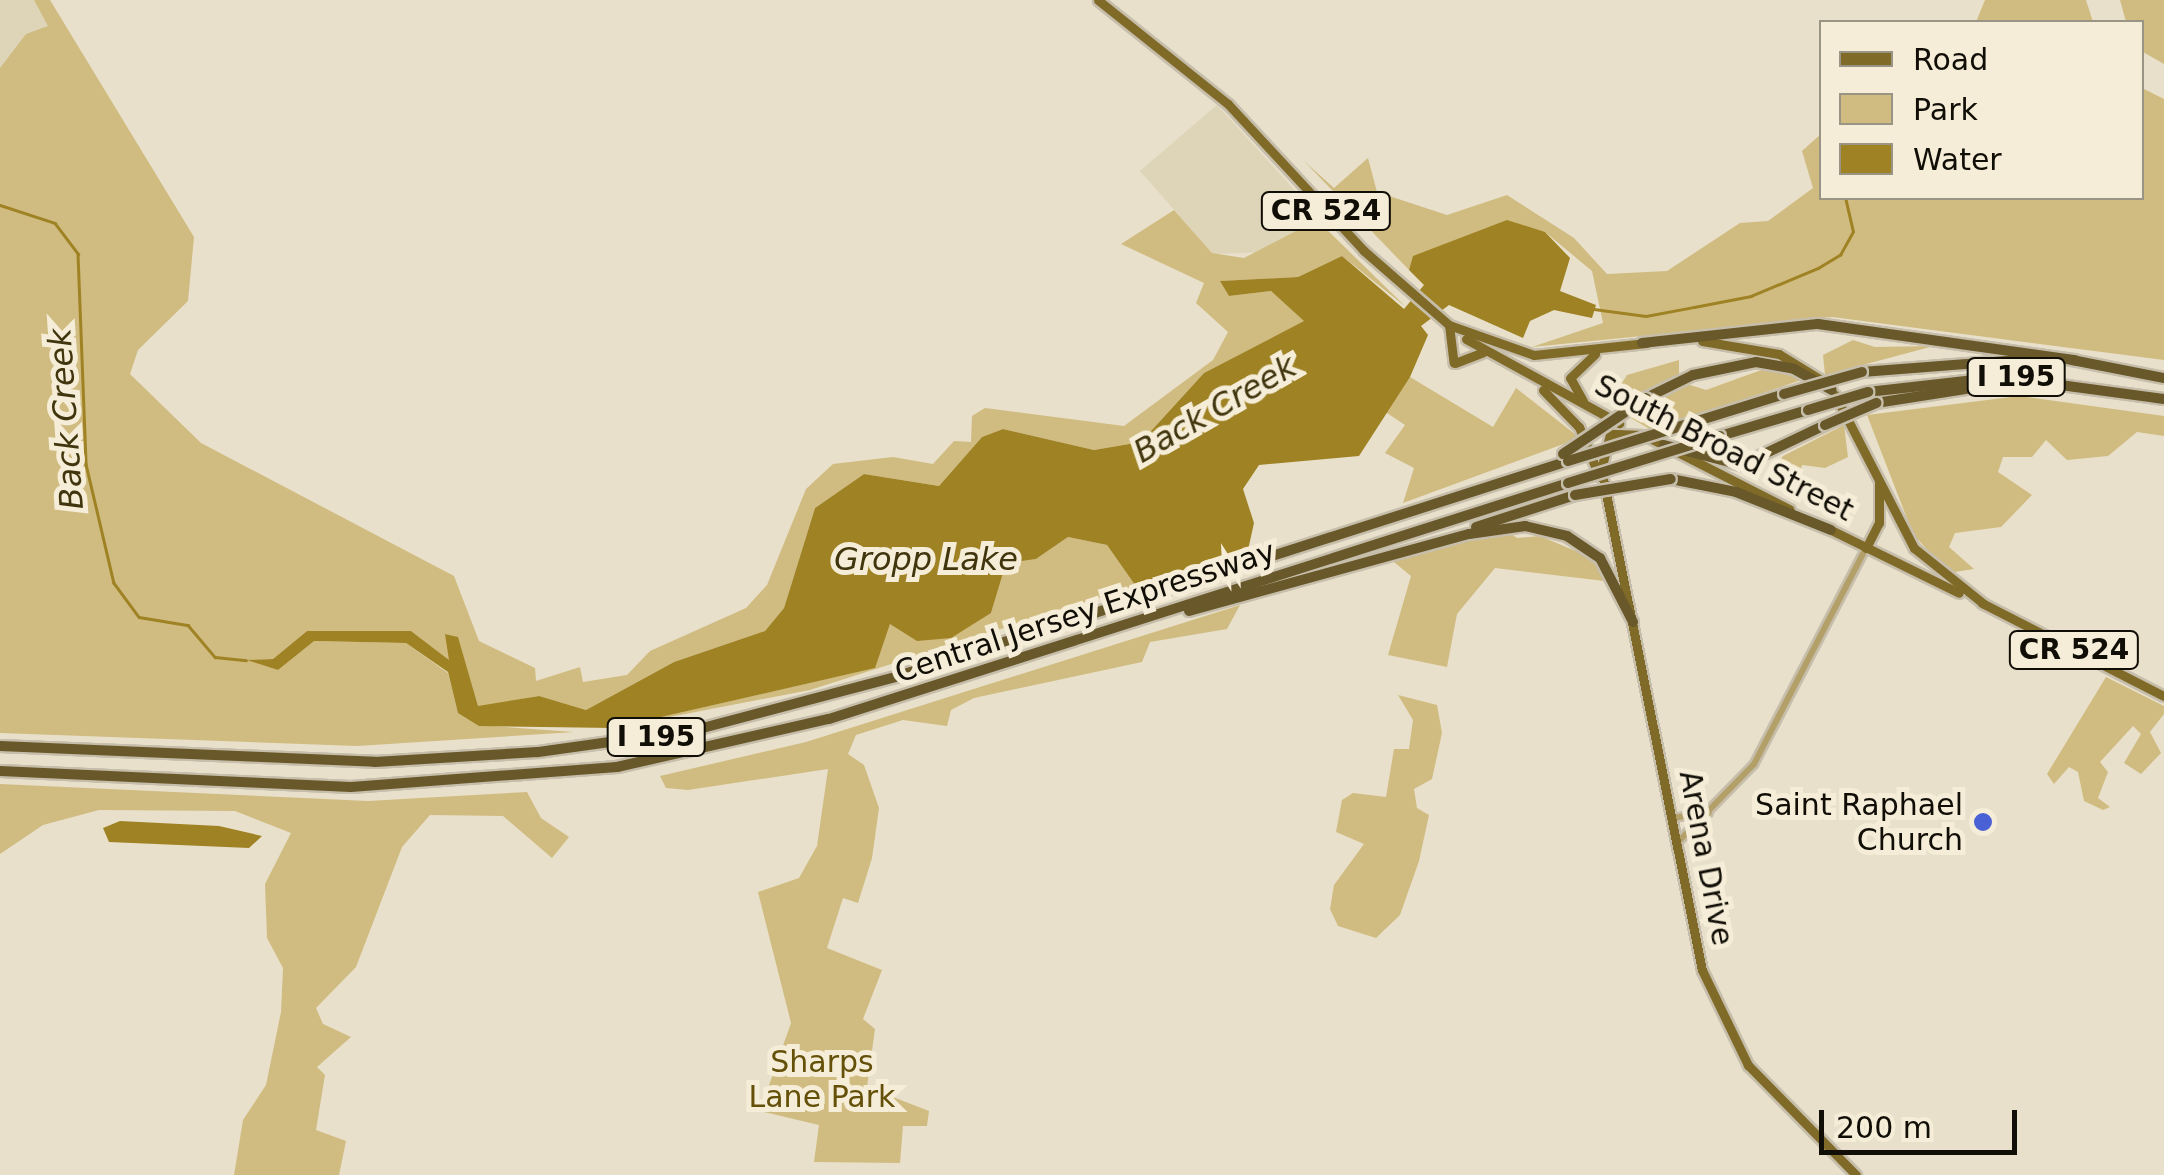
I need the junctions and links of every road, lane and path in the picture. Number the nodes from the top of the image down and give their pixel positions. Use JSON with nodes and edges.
{"nodes":[{"id":1,"x":1098,"y":0,"type":"edge"},
{"id":2,"x":1447,"y":323,"type":"junction"},
{"id":3,"x":1642,"y":343,"type":"junction"},
{"id":4,"x":1617,"y":347,"type":"junction"},
{"id":5,"x":1484,"y":352,"type":"junction"},
{"id":6,"x":2075,"y":360,"type":"junction"},
{"id":7,"x":1508,"y":367,"type":"junction"},
{"id":8,"x":2164,"y":378,"type":"edge"},
{"id":9,"x":2090,"y":383,"type":"junction"},
{"id":10,"x":1832,"y":390,"type":"junction"},
{"id":11,"x":2164,"y":399,"type":"edge"},
{"id":12,"x":1590,"y":408,"type":"junction"},
{"id":13,"x":1643,"y":434,"type":"junction"},
{"id":14,"x":1664,"y":445,"type":"junction"},
{"id":15,"x":1566,"y":458,"type":"junction"},
{"id":16,"x":1876,"y":465,"type":"junction"},
{"id":17,"x":1608,"y":500,"type":"junction"},
{"id":18,"x":1832,"y":530,"type":"junction"},
{"id":19,"x":1866,"y":548,"type":"junction"},
{"id":20,"x":1414,"y":549,"type":"junction"},
{"id":21,"x":1984,"y":604,"type":"junction"},
{"id":22,"x":1153,"y":617,"type":"junction"},
{"id":23,"x":1632,"y":622,"type":"junction"},
{"id":24,"x":2164,"y":696,"type":"edge"},
{"id":25,"x":0,"y":746,"type":"edge"},
{"id":26,"x":0,"y":771,"type":"edge"},
{"id":27,"x":1715,"y":812,"type":"junction"},
{"id":28,"x":1672,"y":818,"type":"junction"},
{"id":29,"x":1677,"y":843,"type":"junction"},
{"id":30,"x":1856,"y":1175,"type":"edge"}],
"edges":[{"from":1,"to":2,"type":"main road","name":"South Broad Street","number":"CR 524"},
{"from":2,"to":4,"type":"main road","name":"South Broad Street","number":"CR 524"},
{"from":2,"to":5,"type":"main road","name":"South Broad Street","number":"CR 524"},
{"from":2,"to":5,"type":"main road"},
{"from":3,"to":4,"type":"main road","name":"South Broad Street","number":"CR 524"},
{"from":3,"to":6,"type":"highway"},
{"from":3,"to":10,"type":"main road","name":"South Broad Street","number":"CR 524"},
{"from":4,"to":12,"type":"main road"},
{"from":5,"to":7,"type":"main road","name":"South Broad Street","number":"CR 524"},
{"from":6,"to":8,"type":"highway","number":"I 195"},
{"from":6,"to":15,"type":"highway","number":"I 195","bridge":true},
{"from":7,"to":12,"type":"main road","name":"South Broad Street","number":"CR 524"},
{"from":7,"to":17,"type":"main road"},
{"from":9,"to":11,"type":"highway","name":"Central Jersey Expressway","number":"I 195"},
{"from":9,"to":14,"type":"highway","bridge":true},
{"from":9,"to":22,"type":"highway","name":"Central Jersey Expressway","number":"I 195","bridge":true},
{"from":10,"to":15,"type":"highway","bridge":true},
{"from":10,"to":16,"type":"main road","name":"South Broad Street","number":"CR 524"},
{"from":12,"to":13,"type":"main road","name":"South Broad Street","number":"CR 524"},
{"from":13,"to":14,"type":"main road","name":"South Broad Street","number":"CR 524"},
{"from":13,"to":17,"type":"main road"},
{"from":14,"to":18,"type":"main road","name":"South Broad Street","number":"CR 524"},
{"from":15,"to":25,"type":"highway","name":"Central Jersey Expressway","number":"I 195"},
{"from":16,"to":19,"type":"main road"},
{"from":16,"to":21,"type":"main road","name":"South Broad Street","number":"CR 524"},
{"from":17,"to":23,"type":"main road","name":"Arena Drive"},
{"from":18,"to":19,"type":"main road","name":"South Broad Street","number":"CR 524"},
{"from":18,"to":20,"type":"highway","bridge":true},
{"from":19,"to":21,"type":"main road","name":"South Broad Street","number":"CR 524"},
{"from":19,"to":27,"type":"street"},
{"from":20,"to":22,"type":"highway"},
{"from":20,"to":23,"type":"highway"},
{"from":21,"to":24,"type":"main road","name":"South Broad Street","number":"CR 524"},
{"from":22,"to":26,"type":"highway","name":"Central Jersey Expressway","number":"I 195"},
{"from":23,"to":28,"type":"main road","name":"Arena Drive"},
{"from":27,"to":28,"type":"street"},
{"from":27,"to":29,"type":"street"},
{"from":28,"to":29,"type":"main road","name":"Arena Drive"},
{"from":29,"to":30,"type":"main road","name":"Arena Drive"}]}
